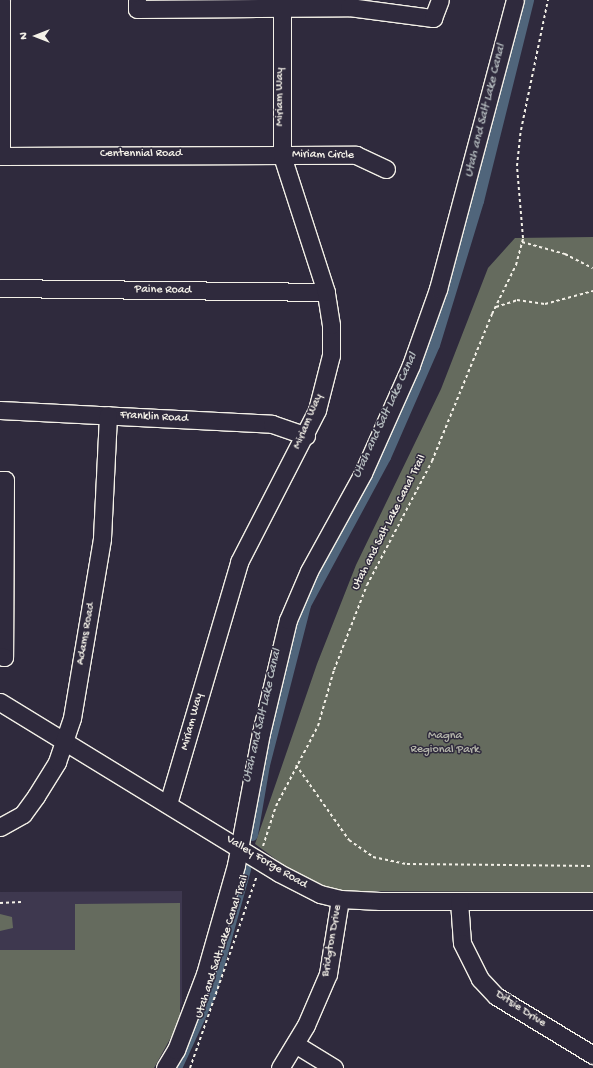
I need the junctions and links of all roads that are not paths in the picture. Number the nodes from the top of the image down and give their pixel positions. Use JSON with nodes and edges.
{"nodes":[{"id":1,"x":0,"y":0,"type":"edge"},
{"id":2,"x":137,"y":0,"type":"edge"},
{"id":3,"x":440,"y":0,"type":"edge"},
{"id":4,"x":515,"y":0,"type":"edge"},
{"id":5,"x":282,"y":4,"type":"edge"},
{"id":6,"x":0,"y":156,"type":"edge"},
{"id":7,"x":282,"y":156,"type":"junction"},
{"id":8,"x":386,"y":169,"type":"dead end"},
{"id":9,"x":0,"y":288,"type":"edge"},
{"id":10,"x":326,"y":292,"type":"junction"},
{"id":11,"x":0,"y":410,"type":"edge"},
{"id":12,"x":108,"y":416,"type":"junction"},
{"id":13,"x":306,"y":436,"type":"junction"},
{"id":14,"x":0,"y":480,"type":"edge"},
{"id":15,"x":0,"y":656,"type":"edge"},
{"id":16,"x":0,"y":702,"type":"edge"},
{"id":17,"x":64,"y":741,"type":"junction"},
{"id":18,"x":168,"y":804,"type":"junction"},
{"id":19,"x":0,"y":827,"type":"edge"},
{"id":20,"x":239,"y":847,"type":"junction"},
{"id":21,"x":340,"y":899,"type":"junction"},
{"id":22,"x":459,"y":901,"type":"junction"},
{"id":23,"x":593,"y":901,"type":"edge"},
{"id":24,"x":294,"y":1044,"type":"junction"},
{"id":25,"x":593,"y":1055,"type":"edge"},
{"id":26,"x":165,"y":1068,"type":"edge"},
{"id":27,"x":280,"y":1068,"type":"edge"},
{"id":28,"x":334,"y":1068,"type":"edge"}],
"edges":[{"from":1,"to":6,"type":"street"},
{"from":2,"to":5,"type":"street"},
{"from":3,"to":5,"type":"street"},
{"from":4,"to":20,"type":"street"},
{"from":5,"to":7,"type":"street","name":"Miriam Way"},
{"from":6,"to":7,"type":"street","name":"Centennial Road"},
{"from":7,"to":8,"type":"street","name":"Miriam Circle"},
{"from":7,"to":10,"type":"street","name":"Miriam Way"},
{"from":9,"to":10,"type":"street","name":"Paine Road"},
{"from":10,"to":13,"type":"street","name":"Miriam Way"},
{"from":11,"to":12,"type":"street","name":"Franklin Road"},
{"from":12,"to":13,"type":"street","name":"Franklin Road"},
{"from":12,"to":17,"type":"street","name":"Adams Road"},
{"from":13,"to":18,"type":"street","name":"Miriam Way"},
{"from":14,"to":15,"type":"street"},
{"from":16,"to":17,"type":"street","name":"Valley Forge Road"},
{"from":17,"to":18,"type":"street","name":"Valley Forge Road"},
{"from":17,"to":19,"type":"street","name":"Adams Road"},
{"from":18,"to":20,"type":"street","name":"Valley Forge Road"},
{"from":20,"to":21,"type":"street","name":"Valley Forge Road"},
{"from":20,"to":26,"type":"street"},
{"from":21,"to":22,"type":"street","name":"Valley Forge Road"},
{"from":21,"to":24,"type":"street","name":"Bridgton Drive"},
{"from":22,"to":23,"type":"street","name":"Valley Forge Road"},
{"from":22,"to":25,"type":"street","name":"Ditsie Drive"},
{"from":24,"to":27,"type":"street","name":"Bridgton Drive"},
{"from":24,"to":28,"type":"street"}]}
